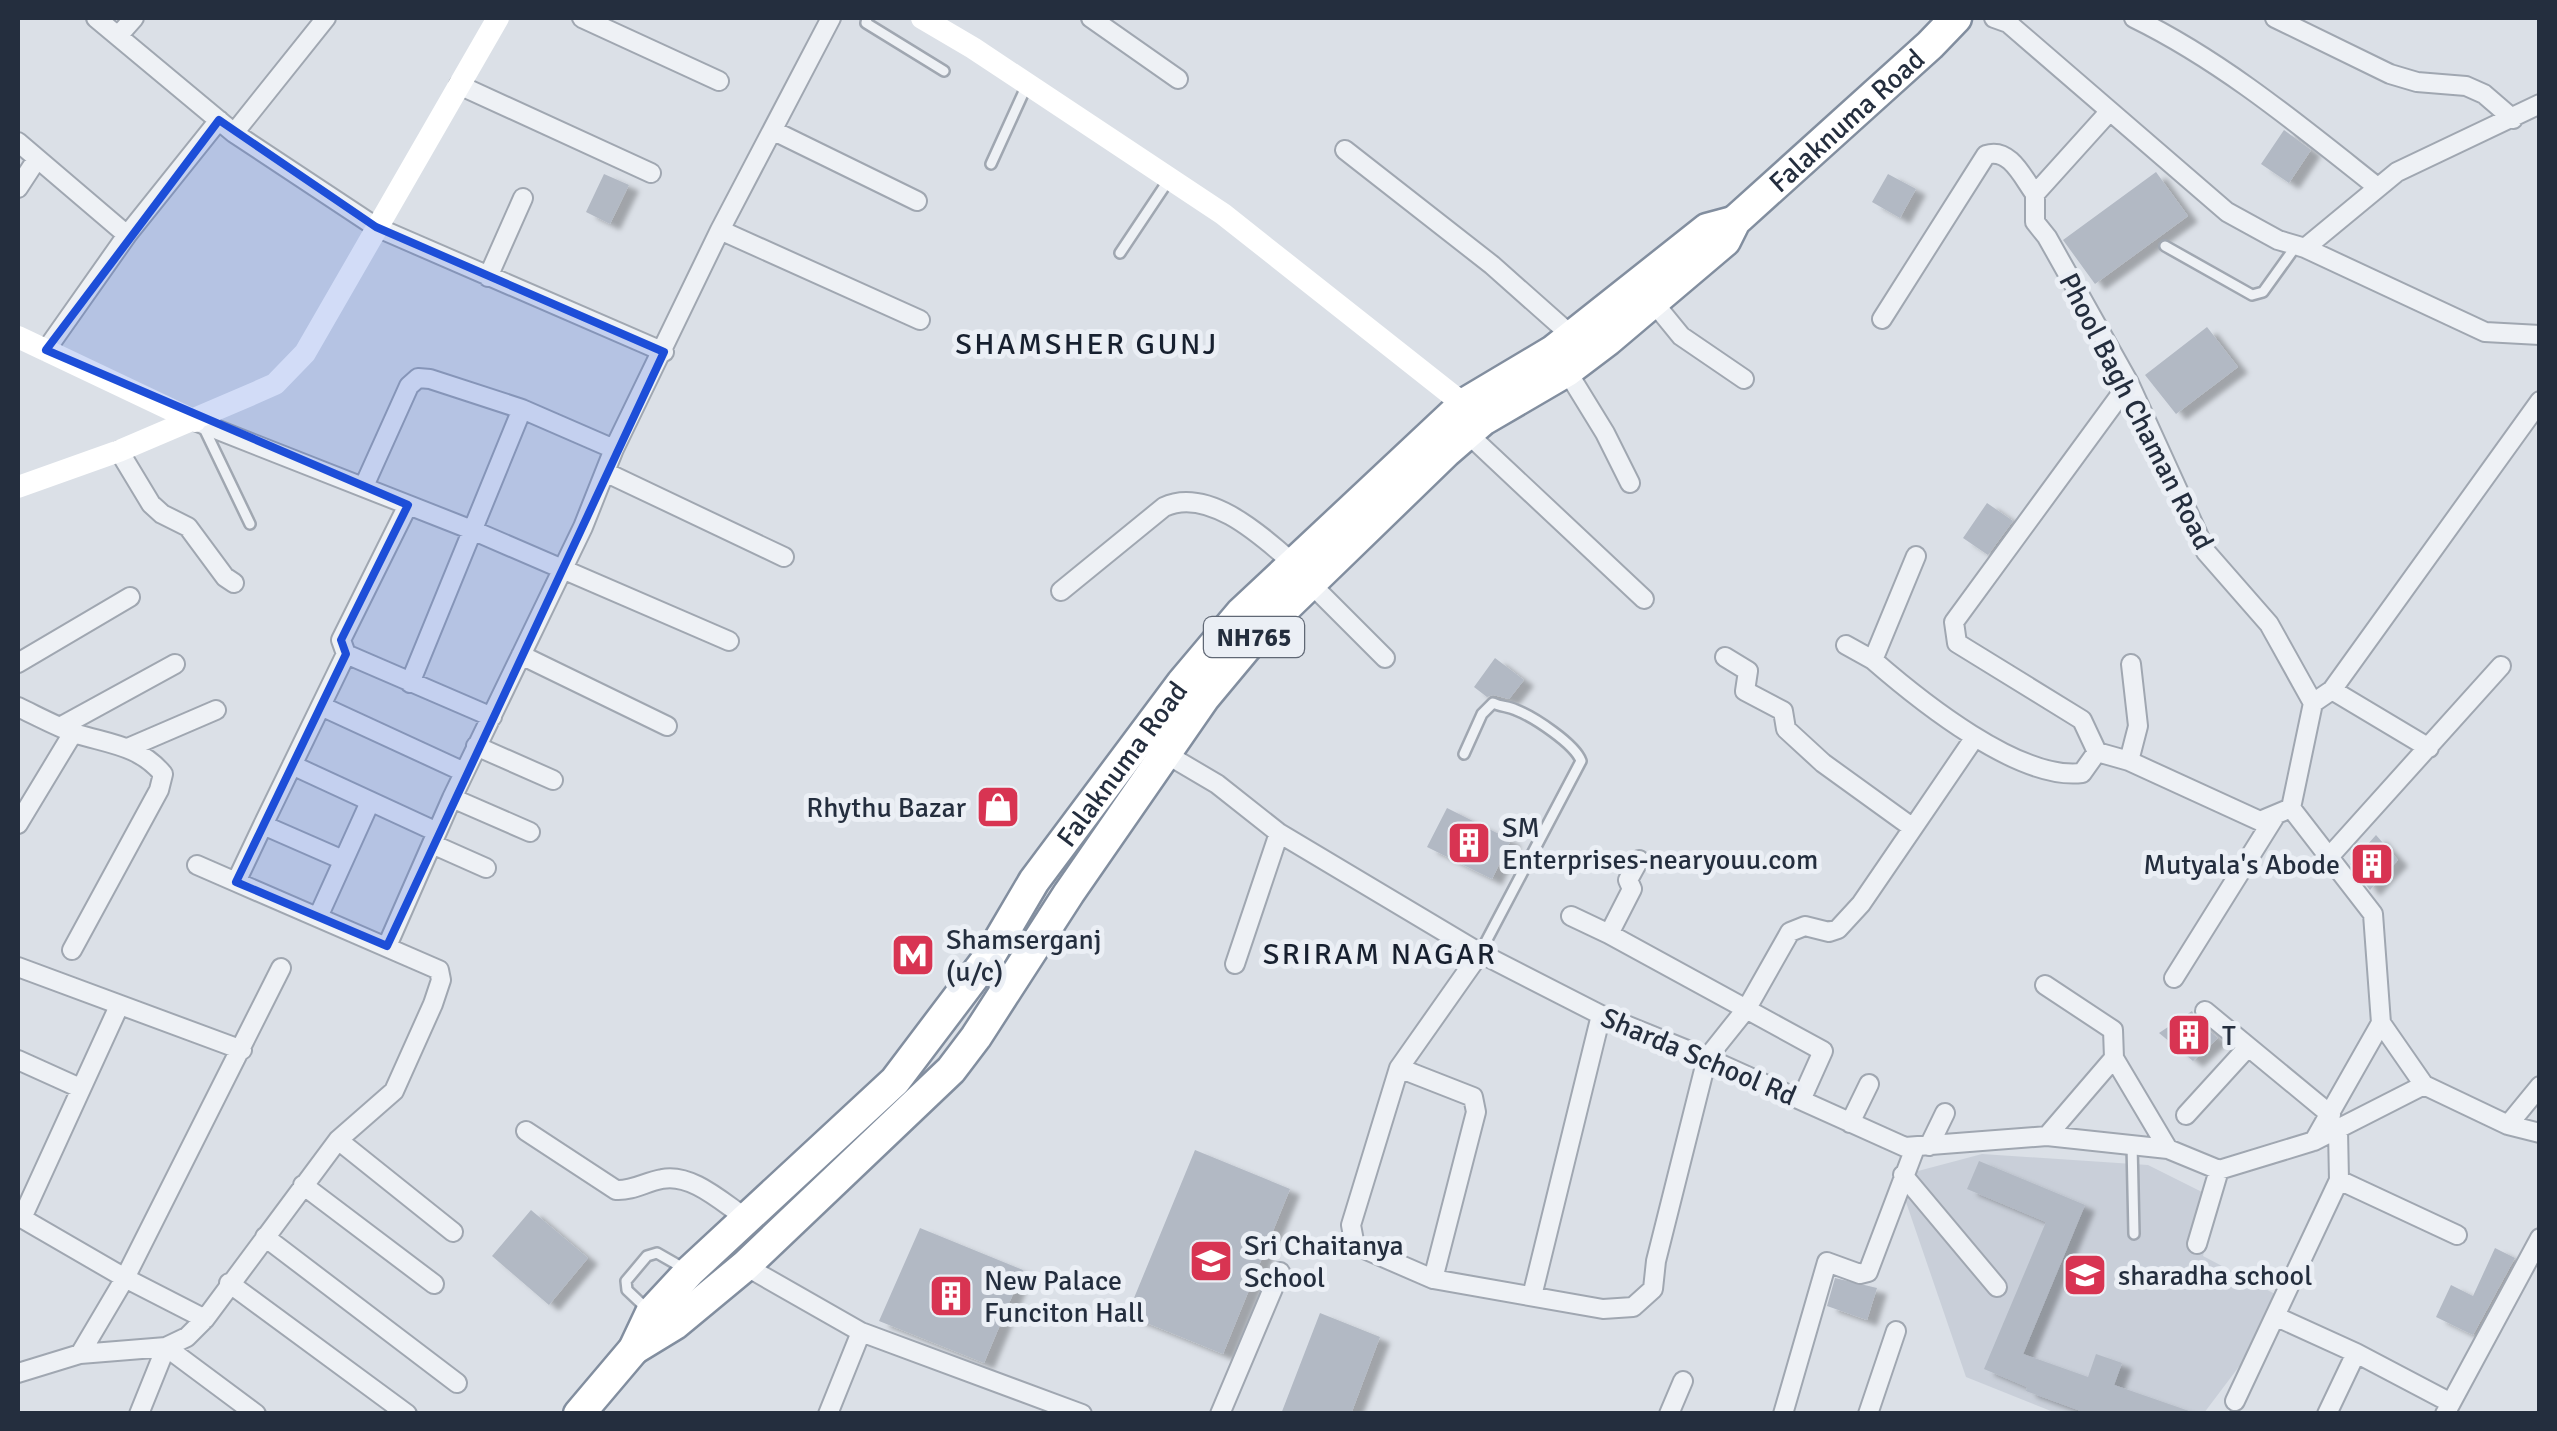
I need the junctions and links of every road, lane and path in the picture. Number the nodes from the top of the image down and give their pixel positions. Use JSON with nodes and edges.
{"nodes":[{"id":1,"x":96,"y":18,"type":"edge"},
{"id":2,"x":134,"y":18,"type":"edge"},
{"id":3,"x":326,"y":18,"type":"edge"},
{"id":4,"x":498,"y":18,"type":"edge"},
{"id":5,"x":582,"y":18,"type":"edge"},
{"id":6,"x":831,"y":18,"type":"edge"},
{"id":7,"x":867,"y":18,"type":"edge"},
{"id":8,"x":922,"y":18,"type":"edge"},
{"id":9,"x":1092,"y":18,"type":"edge"},
{"id":10,"x":1956,"y":18,"type":"edge"},
{"id":11,"x":2134,"y":18,"type":"edge"},
{"id":12,"x":2275,"y":18,"type":"edge"},
{"id":13,"x":2004,"y":19,"type":"edge"},
{"id":14,"x":118,"y":36,"type":"junction"},
{"id":15,"x":944,"y":71,"type":"dead end"},
{"id":16,"x":1178,"y":80,"type":"dead end"},
{"id":17,"x":718,"y":81,"type":"dead end"},
{"id":18,"x":1027,"y":84,"type":"junction"},
{"id":19,"x":458,"y":85,"type":"junction"},
{"id":20,"x":2540,"y":104,"type":"edge"},
{"id":21,"x":2109,"y":112,"type":"junction"},
{"id":22,"x":2513,"y":119,"type":"junction"},
{"id":23,"x":219,"y":120,"type":"junction"},
{"id":24,"x":774,"y":131,"type":"junction"},
{"id":25,"x":234,"y":134,"type":"junction"},
{"id":26,"x":18,"y":142,"type":"edge"},
{"id":27,"x":1346,"y":150,"type":"dead end"},
{"id":28,"x":38,"y":159,"type":"junction"},
{"id":29,"x":991,"y":164,"type":"dead end"},
{"id":30,"x":650,"y":173,"type":"dead end"},
{"id":31,"x":1169,"y":179,"type":"junction"},
{"id":32,"x":2376,"y":186,"type":"junction"},
{"id":33,"x":18,"y":188,"type":"edge"},
{"id":34,"x":2035,"y":194,"type":"junction"},
{"id":35,"x":523,"y":198,"type":"dead end"},
{"id":36,"x":916,"y":201,"type":"dead end"},
{"id":37,"x":1735,"y":221,"type":"junction"},
{"id":38,"x":376,"y":227,"type":"junction"},
{"id":39,"x":720,"y":230,"type":"junction"},
{"id":40,"x":128,"y":235,"type":"junction"},
{"id":41,"x":2165,"y":246,"type":"dead end"},
{"id":42,"x":2300,"y":247,"type":"junction"},
{"id":43,"x":1120,"y":253,"type":"dead end"},
{"id":44,"x":488,"y":277,"type":"junction"},
{"id":45,"x":1654,"y":302,"type":"junction"},
{"id":46,"x":1882,"y":319,"type":"dead end"},
{"id":47,"x":920,"y":320,"type":"dead end"},
{"id":48,"x":2540,"y":334,"type":"edge"},
{"id":49,"x":18,"y":337,"type":"edge"},
{"id":50,"x":46,"y":350,"type":"junction"},
{"id":51,"x":664,"y":352,"type":"junction"},
{"id":52,"x":1564,"y":353,"type":"junction"},
{"id":53,"x":1744,"y":380,"type":"dead end"},
{"id":54,"x":2129,"y":383,"type":"junction"},
{"id":55,"x":2540,"y":401,"type":"edge"},
{"id":56,"x":522,"y":409,"type":"junction"},
{"id":57,"x":1472,"y":419,"type":"junction"},
{"id":58,"x":198,"y":422,"type":"junction"},
{"id":59,"x":614,"y":449,"type":"junction"},
{"id":60,"x":119,"y":451,"type":"junction"},
{"id":61,"x":605,"y":472,"type":"junction"},
{"id":62,"x":1630,"y":483,"type":"dead end"},
{"id":63,"x":364,"y":486,"type":"junction"},
{"id":64,"x":18,"y":487,"type":"edge"},
{"id":65,"x":408,"y":505,"type":"junction"},
{"id":66,"x":250,"y":524,"type":"dead end"},
{"id":67,"x":472,"y":530,"type":"junction"},
{"id":68,"x":1916,"y":556,"type":"dead end"},
{"id":69,"x":784,"y":558,"type":"dead end"},
{"id":70,"x":562,"y":569,"type":"junction"},
{"id":71,"x":1302,"y":574,"type":"junction"},
{"id":72,"x":234,"y":583,"type":"dead end"},
{"id":73,"x":1061,"y":591,"type":"dead end"},
{"id":74,"x":130,"y":598,"type":"dead end"},
{"id":75,"x":1644,"y":600,"type":"dead end"},
{"id":76,"x":729,"y":642,"type":"dead end"},
{"id":77,"x":1846,"y":645,"type":"dead end"},
{"id":78,"x":346,"y":654,"type":"junction"},
{"id":79,"x":520,"y":655,"type":"junction"},
{"id":80,"x":1725,"y":657,"type":"dead end"},
{"id":81,"x":1385,"y":658,"type":"dead end"},
{"id":82,"x":1873,"y":660,"type":"junction"},
{"id":83,"x":18,"y":662,"type":"edge"},
{"id":84,"x":175,"y":664,"type":"dead end"},
{"id":85,"x":2131,"y":664,"type":"dead end"},
{"id":86,"x":2501,"y":666,"type":"dead end"},
{"id":87,"x":410,"y":682,"type":"junction"},
{"id":88,"x":2332,"y":690,"type":"junction"},
{"id":89,"x":2313,"y":703,"type":"junction"},
{"id":90,"x":321,"y":706,"type":"junction"},
{"id":91,"x":18,"y":707,"type":"edge"},
{"id":92,"x":216,"y":710,"type":"dead end"},
{"id":93,"x":492,"y":718,"type":"junction"},
{"id":94,"x":667,"y":726,"type":"dead end"},
{"id":95,"x":67,"y":730,"type":"junction"},
{"id":96,"x":1975,"y":737,"type":"junction"},
{"id":97,"x":1156,"y":745,"type":"junction"},
{"id":98,"x":476,"y":746,"type":"junction"},
{"id":99,"x":130,"y":747,"type":"junction"},
{"id":100,"x":2430,"y":748,"type":"junction"},
{"id":101,"x":2097,"y":752,"type":"junction"},
{"id":102,"x":1464,"y":754,"type":"dead end"},
{"id":103,"x":2128,"y":761,"type":"junction"},
{"id":104,"x":292,"y":765,"type":"junction"},
{"id":105,"x":464,"y":772,"type":"junction"},
{"id":106,"x":553,"y":780,"type":"dead end"},
{"id":107,"x":452,"y":798,"type":"junction"},
{"id":108,"x":370,"y":802,"type":"junction"},
{"id":109,"x":2291,"y":808,"type":"junction"},
{"id":110,"x":2274,"y":818,"type":"junction"},
{"id":111,"x":18,"y":824,"type":"edge"},
{"id":112,"x":263,"y":826,"type":"junction"},
{"id":113,"x":1914,"y":828,"type":"junction"},
{"id":114,"x":530,"y":832,"type":"dead end"},
{"id":115,"x":1279,"y":833,"type":"junction"},
{"id":116,"x":434,"y":838,"type":"junction"},
{"id":117,"x":2329,"y":858,"type":"junction"},
{"id":118,"x":342,"y":860,"type":"junction"},
{"id":119,"x":1638,"y":860,"type":"dead end"},
{"id":120,"x":197,"y":865,"type":"dead end"},
{"id":121,"x":486,"y":868,"type":"dead end"},
{"id":122,"x":236,"y":882,"type":"junction"},
{"id":123,"x":318,"y":916,"type":"junction"},
{"id":124,"x":1571,"y":916,"type":"dead end"},
{"id":125,"x":1609,"y":934,"type":"junction"},
{"id":126,"x":387,"y":946,"type":"junction"},
{"id":127,"x":72,"y":950,"type":"dead end"},
{"id":128,"x":1480,"y":953,"type":"junction"},
{"id":129,"x":1235,"y":964,"type":"dead end"},
{"id":130,"x":18,"y":968,"type":"edge"},
{"id":131,"x":282,"y":968,"type":"dead end"},
{"id":132,"x":2174,"y":978,"type":"dead end"},
{"id":133,"x":2045,"y":985,"type":"dead end"},
{"id":134,"x":119,"y":1006,"type":"junction"},
{"id":135,"x":1748,"y":1008,"type":"junction"},
{"id":136,"x":2205,"y":1011,"type":"dead end"},
{"id":137,"x":1601,"y":1015,"type":"junction"},
{"id":138,"x":2381,"y":1023,"type":"junction"},
{"id":139,"x":2248,"y":1046,"type":"junction"},
{"id":140,"x":242,"y":1050,"type":"junction"},
{"id":141,"x":1707,"y":1058,"type":"junction"},
{"id":142,"x":2114,"y":1058,"type":"junction"},
{"id":143,"x":18,"y":1060,"type":"edge"},
{"id":144,"x":1399,"y":1068,"type":"junction"},
{"id":145,"x":1869,"y":1084,"type":"dead end"},
{"id":146,"x":2424,"y":1085,"type":"junction"},
{"id":147,"x":2540,"y":1086,"type":"edge"},
{"id":148,"x":80,"y":1088,"type":"junction"},
{"id":149,"x":1801,"y":1100,"type":"junction"},
{"id":150,"x":1944,"y":1113,"type":"dead end"},
{"id":151,"x":2186,"y":1115,"type":"dead end"},
{"id":152,"x":1850,"y":1122,"type":"junction"},
{"id":153,"x":2334,"y":1123,"type":"junction"},
{"id":154,"x":2508,"y":1126,"type":"junction"},
{"id":155,"x":526,"y":1131,"type":"dead end"},
{"id":156,"x":2540,"y":1133,"type":"edge"},
{"id":157,"x":2047,"y":1136,"type":"junction"},
{"id":158,"x":338,"y":1140,"type":"junction"},
{"id":159,"x":2132,"y":1144,"type":"junction"},
{"id":160,"x":1922,"y":1147,"type":"junction"},
{"id":161,"x":2168,"y":1149,"type":"junction"},
{"id":162,"x":2219,"y":1170,"type":"junction"},
{"id":163,"x":1903,"y":1175,"type":"junction"},
{"id":164,"x":2339,"y":1180,"type":"junction"},
{"id":165,"x":303,"y":1186,"type":"junction"},
{"id":166,"x":20,"y":1217,"type":"edge"},
{"id":167,"x":746,"y":1218,"type":"junction"},
{"id":168,"x":452,"y":1232,"type":"dead end"},
{"id":169,"x":2134,"y":1234,"type":"dead end"},
{"id":170,"x":2457,"y":1235,"type":"dead end"},
{"id":171,"x":265,"y":1237,"type":"junction"},
{"id":172,"x":2540,"y":1238,"type":"edge"},
{"id":173,"x":2197,"y":1244,"type":"dead end"},
{"id":174,"x":714,"y":1249,"type":"junction"},
{"id":175,"x":745,"y":1266,"type":"junction"},
{"id":176,"x":690,"y":1272,"type":"junction"},
{"id":177,"x":1280,"y":1272,"type":"dead end"},
{"id":178,"x":125,"y":1278,"type":"junction"},
{"id":179,"x":1433,"y":1279,"type":"junction"},
{"id":180,"x":230,"y":1283,"type":"junction"},
{"id":181,"x":434,"y":1284,"type":"dead end"},
{"id":182,"x":1997,"y":1287,"type":"dead end"},
{"id":183,"x":1532,"y":1296,"type":"junction"},
{"id":184,"x":652,"y":1313,"type":"junction"},
{"id":185,"x":2277,"y":1317,"type":"junction"},
{"id":186,"x":205,"y":1320,"type":"junction"},
{"id":187,"x":1896,"y":1331,"type":"dead end"},
{"id":188,"x":861,"y":1332,"type":"junction"},
{"id":189,"x":166,"y":1347,"type":"junction"},
{"id":190,"x":634,"y":1349,"type":"junction"},
{"id":191,"x":2356,"y":1353,"type":"junction"},
{"id":192,"x":80,"y":1354,"type":"junction"},
{"id":193,"x":18,"y":1373,"type":"edge"},
{"id":194,"x":1683,"y":1381,"type":"dead end"},
{"id":195,"x":457,"y":1383,"type":"dead end"},
{"id":196,"x":2235,"y":1400,"type":"dead end"},
{"id":197,"x":2448,"y":1408,"type":"edge"},
{"id":198,"x":139,"y":1414,"type":"edge"},
{"id":199,"x":256,"y":1414,"type":"edge"},
{"id":200,"x":407,"y":1414,"type":"edge"},
{"id":201,"x":579,"y":1414,"type":"edge"},
{"id":202,"x":828,"y":1414,"type":"edge"},
{"id":203,"x":1082,"y":1414,"type":"edge"},
{"id":204,"x":1220,"y":1414,"type":"edge"},
{"id":205,"x":1669,"y":1414,"type":"edge"},
{"id":206,"x":1783,"y":1414,"type":"edge"},
{"id":207,"x":1868,"y":1414,"type":"edge"},
{"id":208,"x":2327,"y":1414,"type":"edge"}],
"edges":[{"from":1,"to":14,"type":"street"},
{"from":2,"to":14,"type":"street"},
{"from":3,"to":25,"type":"street"},
{"from":4,"to":19,"type":"street"},
{"from":5,"to":17,"type":"street"},
{"from":6,"to":24,"type":"street"},
{"from":7,"to":15,"type":"lane"},
{"from":8,"to":18,"type":"street"},
{"from":9,"to":16,"type":"street"},
{"from":10,"to":37,"type":"highway","name":"Falaknuma Road","number":"NH765"},
{"from":11,"to":32,"type":"street"},
{"from":12,"to":22,"type":"street"},
{"from":13,"to":21,"type":"street"},
{"from":14,"to":23,"type":"street"},
{"from":18,"to":29,"type":"lane"},
{"from":18,"to":31,"type":"street"},
{"from":19,"to":30,"type":"street"},
{"from":19,"to":38,"type":"street"},
{"from":20,"to":22,"type":"street"},
{"from":21,"to":34,"type":"street"},
{"from":21,"to":42,"type":"street"},
{"from":22,"to":32,"type":"street"},
{"from":23,"to":25,"type":"street"},
{"from":23,"to":40,"type":"street"},
{"from":24,"to":36,"type":"street"},
{"from":24,"to":39,"type":"street"},
{"from":25,"to":38,"type":"street"},
{"from":26,"to":28,"type":"street"},
{"from":27,"to":52,"type":"street"},
{"from":28,"to":33,"type":"street"},
{"from":28,"to":40,"type":"street"},
{"from":31,"to":43,"type":"lane"},
{"from":31,"to":57,"type":"street"},
{"from":32,"to":42,"type":"street"},
{"from":34,"to":46,"type":"street"},
{"from":34,"to":54,"type":"street","name":"Phool Bagh Chaman Road"},
{"from":35,"to":44,"type":"street"},
{"from":37,"to":45,"type":"highway","name":"Falaknuma Road","number":"NH765"},
{"from":37,"to":52,"type":"highway","name":"Falaknuma Road","number":"NH765"},
{"from":38,"to":44,"type":"street"},
{"from":38,"to":58,"type":"street"},
{"from":39,"to":47,"type":"street"},
{"from":39,"to":51,"type":"street"},
{"from":40,"to":50,"type":"street"},
{"from":41,"to":42,"type":"lane"},
{"from":42,"to":48,"type":"street"},
{"from":44,"to":51,"type":"street"},
{"from":45,"to":52,"type":"highway","name":"Falaknuma Road","number":"NH765"},
{"from":45,"to":53,"type":"street"},
{"from":49,"to":50,"type":"street"},
{"from":50,"to":58,"type":"street"},
{"from":51,"to":59,"type":"street"},
{"from":52,"to":57,"type":"highway","name":"Falaknuma Road","number":"NH765"},
{"from":52,"to":62,"type":"street"},
{"from":54,"to":89,"type":"street","name":"Phool Bagh Chaman Road"},
{"from":54,"to":101,"type":"street"},
{"from":55,"to":88,"type":"street"},
{"from":56,"to":59,"type":"street"},
{"from":56,"to":63,"type":"street"},
{"from":56,"to":67,"type":"street"},
{"from":57,"to":71,"type":"highway","name":"Falaknuma Road","number":"NH765"},
{"from":57,"to":75,"type":"street"},
{"from":58,"to":60,"type":"street"},
{"from":58,"to":63,"type":"street"},
{"from":58,"to":66,"type":"lane"},
{"from":59,"to":61,"type":"street"},
{"from":60,"to":64,"type":"street"},
{"from":60,"to":72,"type":"street"},
{"from":61,"to":69,"type":"street"},
{"from":61,"to":70,"type":"street"},
{"from":63,"to":65,"type":"street"},
{"from":65,"to":67,"type":"street"},
{"from":65,"to":78,"type":"street"},
{"from":67,"to":70,"type":"street"},
{"from":67,"to":87,"type":"street"},
{"from":68,"to":82,"type":"street"},
{"from":70,"to":76,"type":"street"},
{"from":70,"to":79,"type":"street"},
{"from":71,"to":73,"type":"street"},
{"from":71,"to":81,"type":"street"},
{"from":71,"to":97,"type":"highway","name":"Falaknuma Road","number":"NH765"},
{"from":74,"to":83,"type":"street"},
{"from":77,"to":82,"type":"street"},
{"from":78,"to":87,"type":"street"},
{"from":78,"to":90,"type":"street"},
{"from":79,"to":93,"type":"street"},
{"from":79,"to":94,"type":"street"},
{"from":80,"to":113,"type":"street"},
{"from":82,"to":96,"type":"street"},
{"from":84,"to":95,"type":"street"},
{"from":85,"to":103,"type":"street"},
{"from":86,"to":100,"type":"street"},
{"from":87,"to":93,"type":"street"},
{"from":88,"to":89,"type":"street"},
{"from":88,"to":100,"type":"street"},
{"from":89,"to":109,"type":"street"},
{"from":90,"to":104,"type":"street"},
{"from":90,"to":105,"type":"street"},
{"from":91,"to":95,"type":"street"},
{"from":92,"to":99,"type":"street"},
{"from":93,"to":98,"type":"street"},
{"from":95,"to":99,"type":"street"},
{"from":95,"to":111,"type":"street"},
{"from":96,"to":101,"type":"street"},
{"from":96,"to":113,"type":"street"},
{"from":97,"to":115,"type":"street","name":"Sharda School Rd"},
{"from":97,"to":167,"type":"highway","name":"Falaknuma Road","number":"NH765"},
{"from":97,"to":175,"type":"highway","name":"Falaknuma Road","number":"NH765"},
{"from":98,"to":105,"type":"street"},
{"from":98,"to":106,"type":"street"},
{"from":99,"to":127,"type":"street"},
{"from":100,"to":117,"type":"street"},
{"from":101,"to":103,"type":"street"},
{"from":102,"to":128,"type":"lane"},
{"from":103,"to":110,"type":"street"},
{"from":104,"to":108,"type":"street"},
{"from":104,"to":112,"type":"street"},
{"from":105,"to":107,"type":"street"},
{"from":107,"to":114,"type":"street"},
{"from":107,"to":116,"type":"street"},
{"from":108,"to":116,"type":"street"},
{"from":108,"to":118,"type":"street"},
{"from":109,"to":110,"type":"street"},
{"from":109,"to":117,"type":"street"},
{"from":110,"to":132,"type":"street"},
{"from":112,"to":118,"type":"street"},
{"from":112,"to":122,"type":"street"},
{"from":113,"to":135,"type":"street"},
{"from":115,"to":128,"type":"street","name":"Sharda School Rd"},
{"from":115,"to":129,"type":"street"},
{"from":116,"to":121,"type":"street"},
{"from":116,"to":126,"type":"street"},
{"from":117,"to":138,"type":"street"},
{"from":118,"to":123,"type":"street"},
{"from":119,"to":125,"type":"street"},
{"from":120,"to":122,"type":"street"},
{"from":122,"to":123,"type":"street"},
{"from":123,"to":126,"type":"street"},
{"from":124,"to":125,"type":"street"},
{"from":125,"to":135,"type":"street"},
{"from":126,"to":158,"type":"street"},
{"from":128,"to":137,"type":"street","name":"Sharda School Rd"},
{"from":128,"to":144,"type":"street"},
{"from":130,"to":134,"type":"street"},
{"from":131,"to":140,"type":"street"},
{"from":133,"to":142,"type":"street"},
{"from":134,"to":140,"type":"street"},
{"from":134,"to":148,"type":"street"},
{"from":135,"to":141,"type":"street"},
{"from":135,"to":149,"type":"street"},
{"from":136,"to":139,"type":"street"},
{"from":137,"to":141,"type":"street","name":"Sharda School Rd"},
{"from":137,"to":183,"type":"street"},
{"from":138,"to":146,"type":"street"},
{"from":138,"to":153,"type":"street"},
{"from":139,"to":151,"type":"street"},
{"from":139,"to":153,"type":"street"},
{"from":140,"to":178,"type":"street"},
{"from":141,"to":149,"type":"street","name":"Sharda School Rd"},
{"from":141,"to":183,"type":"street"},
{"from":142,"to":157,"type":"street"},
{"from":142,"to":161,"type":"street"},
{"from":143,"to":148,"type":"street"},
{"from":144,"to":179,"type":"street"},
{"from":144,"to":179,"type":"street"},
{"from":145,"to":152,"type":"street"},
{"from":146,"to":153,"type":"street"},
{"from":146,"to":154,"type":"street"},
{"from":147,"to":154,"type":"street"},
{"from":148,"to":166,"type":"street"},
{"from":149,"to":152,"type":"street","name":"Sharda School Rd"},
{"from":150,"to":160,"type":"street"},
{"from":152,"to":160,"type":"street","name":"Sharda School Rd"},
{"from":153,"to":162,"type":"street"},
{"from":153,"to":164,"type":"street"},
{"from":154,"to":156,"type":"street"},
{"from":155,"to":167,"type":"street"},
{"from":157,"to":159,"type":"street","name":"Sharda School Rd"},
{"from":157,"to":160,"type":"street","name":"Sharda School Rd"},
{"from":158,"to":165,"type":"street"},
{"from":158,"to":168,"type":"street"},
{"from":159,"to":161,"type":"street","name":"Sharda School Rd"},
{"from":159,"to":169,"type":"lane"},
{"from":160,"to":163,"type":"street"},
{"from":161,"to":162,"type":"street","name":"Sharda School Rd"},
{"from":162,"to":173,"type":"street"},
{"from":163,"to":182,"type":"street"},
{"from":163,"to":206,"type":"street"},
{"from":164,"to":170,"type":"street"},
{"from":164,"to":185,"type":"street"},
{"from":165,"to":171,"type":"street"},
{"from":165,"to":181,"type":"street"},
{"from":166,"to":178,"type":"street"},
{"from":167,"to":174,"type":"highway","name":"Falaknuma Road","number":"NH765"},
{"from":171,"to":180,"type":"street"},
{"from":171,"to":195,"type":"street"},
{"from":172,"to":197,"type":"street"},
{"from":174,"to":175,"type":"street"},
{"from":174,"to":176,"type":"highway","name":"Falaknuma Road","number":"NH765"},
{"from":175,"to":188,"type":"street"},
{"from":175,"to":190,"type":"highway","name":"Falaknuma Road","number":"NH765"},
{"from":176,"to":184,"type":"highway","name":"Falaknuma Road","number":"NH765"},
{"from":176,"to":184,"type":"lane"},
{"from":177,"to":204,"type":"street"},
{"from":178,"to":186,"type":"street"},
{"from":178,"to":192,"type":"street"},
{"from":179,"to":183,"type":"street"},
{"from":180,"to":186,"type":"street"},
{"from":180,"to":200,"type":"street"},
{"from":184,"to":190,"type":"highway","name":"Falaknuma Road","number":"NH765"},
{"from":185,"to":191,"type":"street"},
{"from":185,"to":196,"type":"street"},
{"from":186,"to":189,"type":"street"},
{"from":187,"to":207,"type":"street"},
{"from":188,"to":202,"type":"street"},
{"from":188,"to":203,"type":"street"},
{"from":189,"to":192,"type":"street"},
{"from":189,"to":198,"type":"street"},
{"from":189,"to":199,"type":"street"},
{"from":190,"to":201,"type":"highway","name":"Falaknuma Road","number":"NH765"},
{"from":191,"to":197,"type":"street"},
{"from":191,"to":208,"type":"street"},
{"from":192,"to":193,"type":"street"},
{"from":194,"to":205,"type":"street"}]}
